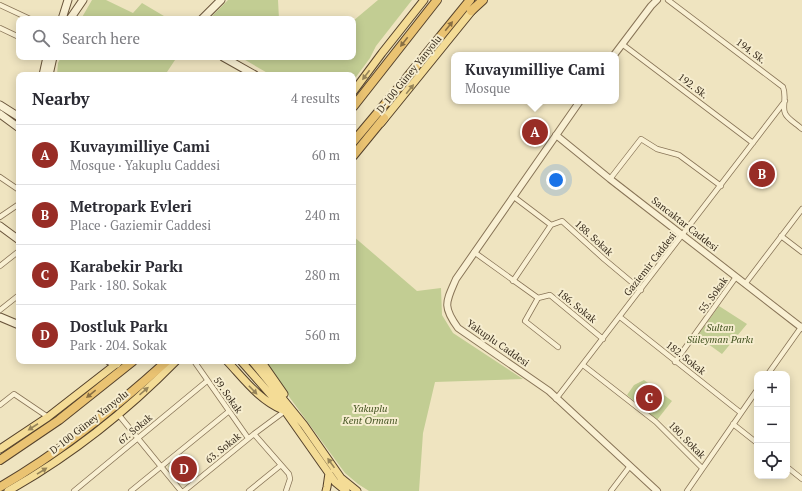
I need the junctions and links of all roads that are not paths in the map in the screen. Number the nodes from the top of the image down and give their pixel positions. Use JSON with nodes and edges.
{"nodes":[{"id":1,"x":68,"y":0,"type":"edge"},
{"id":2,"x":83,"y":0,"type":"edge"},
{"id":3,"x":221,"y":0,"type":"edge"},
{"id":4,"x":424,"y":0,"type":"edge"},
{"id":5,"x":437,"y":0,"type":"edge"},
{"id":6,"x":470,"y":0,"type":"edge"},
{"id":7,"x":480,"y":0,"type":"edge"},
{"id":8,"x":483,"y":0,"type":"edge"},
{"id":9,"x":657,"y":0,"type":"edge"},
{"id":10,"x":668,"y":0,"type":"edge"},
{"id":11,"x":0,"y":6,"type":"edge"},
{"id":12,"x":471,"y":11,"type":"junction"},
{"id":13,"x":23,"y":16,"type":"edge"},
{"id":14,"x":63,"y":16,"type":"edge"},
{"id":15,"x":72,"y":16,"type":"edge"},
{"id":16,"x":205,"y":16,"type":"edge"},
{"id":17,"x":0,"y":28,"type":"edge"},
{"id":18,"x":16,"y":36,"type":"edge"},
{"id":19,"x":622,"y":44,"type":"junction"},
{"id":20,"x":616,"y":52,"type":"edge"},
{"id":21,"x":46,"y":60,"type":"edge"},
{"id":22,"x":52,"y":60,"type":"edge"},
{"id":23,"x":229,"y":60,"type":"edge"},
{"id":24,"x":44,"y":72,"type":"edge"},
{"id":25,"x":50,"y":72,"type":"edge"},
{"id":26,"x":249,"y":72,"type":"edge"},
{"id":27,"x":356,"y":88,"type":"edge"},
{"id":28,"x":785,"y":101,"type":"junction"},
{"id":29,"x":356,"y":103,"type":"edge"},
{"id":30,"x":578,"y":104,"type":"edge"},
{"id":31,"x":0,"y":105,"type":"edge"},
{"id":32,"x":0,"y":114,"type":"edge"},
{"id":33,"x":16,"y":115,"type":"edge"},
{"id":34,"x":384,"y":118,"type":"junction"},
{"id":35,"x":16,"y":126,"type":"edge"},
{"id":36,"x":802,"y":128,"type":"edge"},
{"id":37,"x":556,"y":135,"type":"junction"},
{"id":38,"x":356,"y":138,"type":"edge"},
{"id":39,"x":753,"y":143,"type":"junction"},
{"id":40,"x":356,"y":152,"type":"edge"},
{"id":41,"x":356,"y":156,"type":"edge"},
{"id":42,"x":0,"y":177,"type":"edge"},
{"id":43,"x":610,"y":179,"type":"junction"},
{"id":44,"x":721,"y":186,"type":"junction"},
{"id":45,"x":16,"y":188,"type":"edge"},
{"id":46,"x":514,"y":197,"type":"junction"},
{"id":47,"x":16,"y":206,"type":"edge"},
{"id":48,"x":802,"y":209,"type":"edge"},
{"id":49,"x":0,"y":217,"type":"edge"},
{"id":50,"x":551,"y":225,"type":"junction"},
{"id":51,"x":0,"y":226,"type":"edge"},
{"id":52,"x":684,"y":234,"type":"junction"},
{"id":53,"x":781,"y":236,"type":"junction"},
{"id":54,"x":16,"y":238,"type":"edge"},
{"id":55,"x":474,"y":252,"type":"junction"},
{"id":56,"x":802,"y":252,"type":"edge"},
{"id":57,"x":16,"y":253,"type":"edge"},
{"id":58,"x":0,"y":266,"type":"edge"},
{"id":59,"x":736,"y":277,"type":"junction"},
{"id":60,"x":513,"y":281,"type":"junction"},
{"id":61,"x":746,"y":284,"type":"junction"},
{"id":62,"x":641,"y":290,"type":"junction"},
{"id":63,"x":16,"y":297,"type":"edge"},
{"id":64,"x":538,"y":298,"type":"junction"},
{"id":65,"x":0,"y":310,"type":"edge"},
{"id":66,"x":0,"y":317,"type":"edge"},
{"id":67,"x":620,"y":317,"type":"junction"},
{"id":68,"x":16,"y":324,"type":"edge"},
{"id":69,"x":802,"y":327,"type":"edge"},
{"id":70,"x":603,"y":339,"type":"junction"},
{"id":71,"x":558,"y":347,"type":"dead end"},
{"id":72,"x":675,"y":362,"type":"junction"},
{"id":73,"x":115,"y":364,"type":"edge"},
{"id":74,"x":129,"y":364,"type":"edge"},
{"id":75,"x":164,"y":364,"type":"edge"},
{"id":76,"x":173,"y":364,"type":"edge"},
{"id":77,"x":196,"y":364,"type":"edge"},
{"id":78,"x":230,"y":364,"type":"edge"},
{"id":79,"x":244,"y":364,"type":"edge"},
{"id":80,"x":254,"y":364,"type":"edge"},
{"id":81,"x":263,"y":364,"type":"edge"},
{"id":82,"x":583,"y":365,"type":"junction"},
{"id":83,"x":770,"y":371,"type":"edge"},
{"id":84,"x":207,"y":381,"type":"junction"},
{"id":85,"x":754,"y":394,"type":"edge"},
{"id":86,"x":556,"y":399,"type":"junction"},
{"id":87,"x":0,"y":405,"type":"edge"},
{"id":88,"x":285,"y":411,"type":"junction"},
{"id":89,"x":228,"y":412,"type":"junction"},
{"id":90,"x":294,"y":412,"type":"junction"},
{"id":91,"x":740,"y":413,"type":"junction"},
{"id":92,"x":118,"y":414,"type":"junction"},
{"id":93,"x":48,"y":417,"type":"junction"},
{"id":94,"x":733,"y":424,"type":"junction"},
{"id":95,"x":254,"y":434,"type":"junction"},
{"id":96,"x":138,"y":438,"type":"junction"},
{"id":97,"x":248,"y":438,"type":"junction"},
{"id":98,"x":754,"y":441,"type":"edge"},
{"id":99,"x":0,"y":449,"type":"edge"},
{"id":100,"x":0,"y":460,"type":"edge"},
{"id":101,"x":281,"y":465,"type":"junction"},
{"id":102,"x":160,"y":466,"type":"junction"},
{"id":103,"x":630,"y":466,"type":"junction"},
{"id":104,"x":702,"y":468,"type":"junction"},
{"id":105,"x":790,"y":469,"type":"edge"},
{"id":106,"x":329,"y":473,"type":"junction"},
{"id":107,"x":802,"y":479,"type":"edge"},
{"id":108,"x":0,"y":487,"type":"edge"},
{"id":109,"x":11,"y":490,"type":"edge"},
{"id":110,"x":74,"y":491,"type":"edge"},
{"id":111,"x":130,"y":491,"type":"edge"},
{"id":112,"x":181,"y":491,"type":"edge"},
{"id":113,"x":184,"y":491,"type":"edge"},
{"id":114,"x":249,"y":491,"type":"edge"},
{"id":115,"x":286,"y":491,"type":"edge"},
{"id":116,"x":326,"y":491,"type":"edge"},
{"id":117,"x":346,"y":491,"type":"edge"},
{"id":118,"x":357,"y":491,"type":"edge"},
{"id":119,"x":611,"y":491,"type":"edge"},
{"id":120,"x":657,"y":491,"type":"edge"},
{"id":121,"x":687,"y":491,"type":"edge"}],
"edges":[{"from":1,"to":14,"type":"main road"},
{"from":2,"to":15,"type":"main road"},
{"from":3,"to":16,"type":"main road"},
{"from":4,"to":27,"type":"main road","one_way":true},
{"from":5,"to":29,"type":"highway","one_way":true},
{"from":38,"to":6,"type":"highway","one_way":true},
{"from":7,"to":12,"type":"main road","name":"D-100 Güney Yanyolu"},
{"from":8,"to":12,"type":"highway"},
{"from":9,"to":19,"type":"street"},
{"from":10,"to":28,"type":"street","name":"194. Sk."},
{"from":11,"to":13,"type":"street"},
{"from":34,"to":12,"type":"main road","name":"D-100 Güney Yanyolu","one_way":true},
{"from":17,"to":18,"type":"street"},
{"from":19,"to":20,"type":"street"},
{"from":19,"to":39,"type":"street","name":"192. Sk."},
{"from":21,"to":24,"type":"main road"},
{"from":22,"to":25,"type":"main road"},
{"from":23,"to":26,"type":"main road"},
{"from":28,"to":36,"type":"street","name":"194. Sk."},
{"from":28,"to":39,"type":"street","name":"Gaziemir Caddesi"},
{"from":30,"to":37,"type":"street","name":"Yakuplu Caddesi"},
{"from":31,"to":33,"type":"main road"},
{"from":32,"to":35,"type":"main road"},
{"from":34,"to":40,"type":"highway"},
{"from":34,"to":41,"type":"main road","name":"D-100 Güney Yanyolu"},
{"from":37,"to":43,"type":"street","name":"Sancaktar Caddesi"},
{"from":37,"to":46,"type":"street","name":"Yakuplu Caddesi"},
{"from":39,"to":44,"type":"street","name":"Gaziemir Caddesi"},
{"from":42,"to":45,"type":"street"},
{"from":43,"to":44,"type":"street"},
{"from":43,"to":52,"type":"street","name":"Sancaktar Caddesi"},
{"from":44,"to":52,"type":"street","name":"Gaziemir Caddesi"},
{"from":46,"to":50,"type":"street","name":"188. Sokak"},
{"from":46,"to":55,"type":"street","name":"Yakuplu Caddesi"},
{"from":47,"to":49,"type":"street"},
{"from":48,"to":53,"type":"street"},
{"from":50,"to":60,"type":"street"},
{"from":50,"to":62,"type":"street","name":"188. Sokak"},
{"from":51,"to":54,"type":"main road"},
{"from":52,"to":59,"type":"street","name":"Sancaktar Caddesi"},
{"from":52,"to":62,"type":"street","name":"Gaziemir Caddesi"},
{"from":53,"to":56,"type":"street"},
{"from":53,"to":61,"type":"street"},
{"from":55,"to":60,"type":"street","name":"186. Sokak"},
{"from":55,"to":86,"type":"street","name":"Yakuplu Caddesi"},
{"from":57,"to":58,"type":"street"},
{"from":59,"to":61,"type":"street","name":"Sancaktar Caddesi"},
{"from":59,"to":72,"type":"street","name":"55. Sokak"},
{"from":60,"to":64,"type":"street","name":"186. Sokak"},
{"from":61,"to":69,"type":"street","name":"Sancaktar Caddesi"},
{"from":62,"to":67,"type":"street","name":"Gaziemir Caddesi"},
{"from":63,"to":65,"type":"street"},
{"from":64,"to":70,"type":"street","name":"186. Sokak"},
{"from":64,"to":71,"type":"street"},
{"from":66,"to":68,"type":"main road"},
{"from":67,"to":70,"type":"street","name":"Gaziemir Caddesi"},
{"from":67,"to":72,"type":"street","name":"182. Sokak"},
{"from":69,"to":83,"type":"street"},
{"from":70,"to":82,"type":"street","name":"Gaziemir Caddesi"},
{"from":72,"to":91,"type":"street","name":"182. Sokak"},
{"from":73,"to":93,"type":"main road"},
{"from":74,"to":100,"type":"highway","one_way":true},
{"from":75,"to":108,"type":"highway"},
{"from":92,"to":76,"type":"main road","name":"D-100 Güney Yanyolu","one_way":true},
{"from":77,"to":84,"type":"street","name":"59. Sokak"},
{"from":78,"to":88,"type":"main road","one_way":true},
{"from":79,"to":88,"type":"main road"},
{"from":80,"to":90,"type":"main road"},
{"from":81,"to":90,"type":"main road"},
{"from":82,"to":86,"type":"street","name":"Gaziemir Caddesi"},
{"from":82,"to":104,"type":"street","name":"180. Sokak"},
{"from":84,"to":89,"type":"street","name":"59. Sokak"},
{"from":84,"to":96,"type":"street","name":"67. Sokak"},
{"from":85,"to":91,"type":"street"},
{"from":86,"to":103,"type":"street","name":"Yakuplu Caddesi"},
{"from":87,"to":93,"type":"street"},
{"from":88,"to":95,"type":"street","name":"63. Sokak"},
{"from":88,"to":106,"type":"main road"},
{"from":89,"to":97,"type":"street","name":"59. Sokak"},
{"from":89,"to":102,"type":"street"},
{"from":118,"to":90,"type":"main road","one_way":true},
{"from":91,"to":94,"type":"street"},
{"from":92,"to":96,"type":"street"},
{"from":109,"to":92,"type":"main road","name":"D-100 Güney Yanyolu","one_way":true},
{"from":93,"to":99,"type":"main road","one_way":true},
{"from":94,"to":98,"type":"street"},
{"from":94,"to":104,"type":"street"},
{"from":95,"to":97,"type":"street","name":"63. Sokak"},
{"from":95,"to":101,"type":"street"},
{"from":96,"to":102,"type":"street"},
{"from":96,"to":110,"type":"street","name":"67. Sokak"},
{"from":97,"to":113,"type":"street","name":"63. Sokak"},
{"from":101,"to":114,"type":"street"},
{"from":101,"to":115,"type":"street"},
{"from":102,"to":111,"type":"street"},
{"from":102,"to":112,"type":"street"},
{"from":103,"to":119,"type":"street"},
{"from":103,"to":120,"type":"street","name":"Yakuplu Caddesi"},
{"from":104,"to":121,"type":"street"},
{"from":105,"to":107,"type":"street"},
{"from":106,"to":116,"type":"main road"},
{"from":106,"to":117,"type":"main road"}]}
